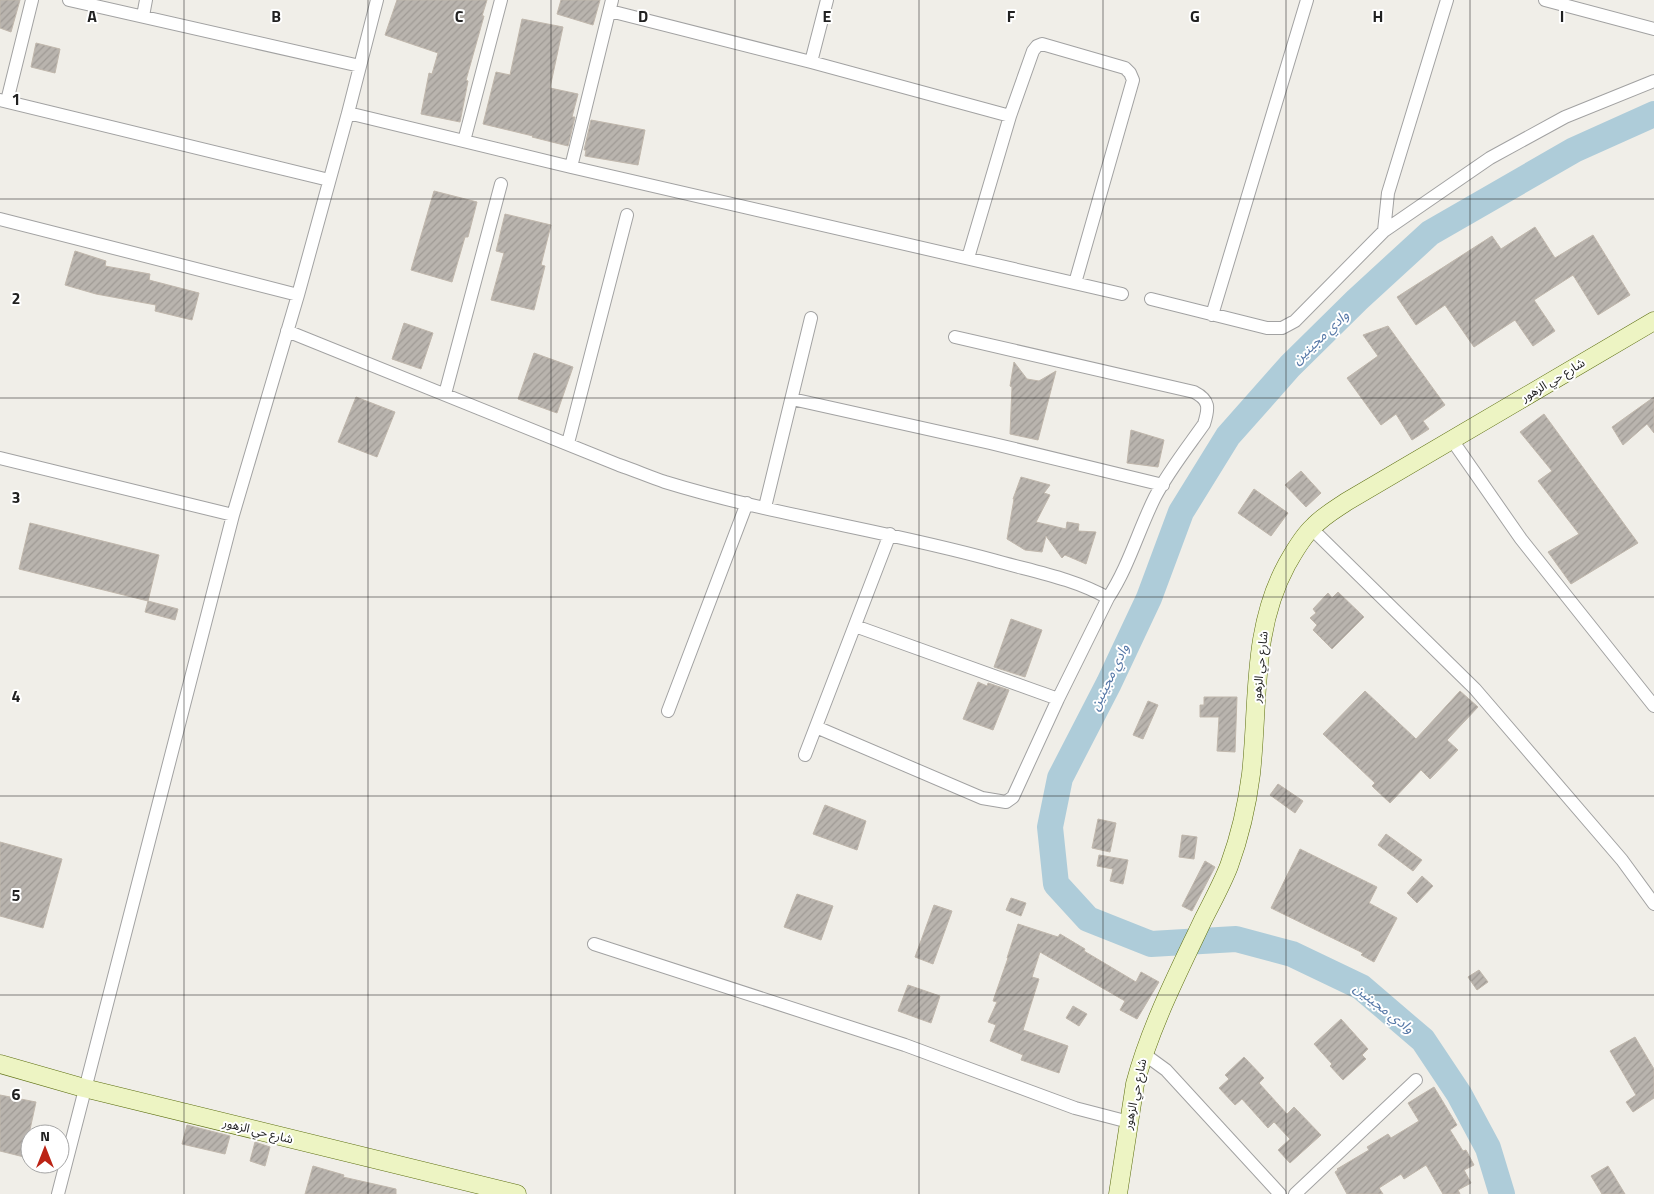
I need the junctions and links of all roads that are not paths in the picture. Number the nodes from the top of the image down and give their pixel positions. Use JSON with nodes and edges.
{"nodes":[{"id":1,"x":32,"y":0,"type":"edge"},
{"id":2,"x":69,"y":0,"type":"edge"},
{"id":3,"x":146,"y":0,"type":"edge"},
{"id":4,"x":377,"y":0,"type":"edge"},
{"id":5,"x":501,"y":0,"type":"edge"},
{"id":6,"x":827,"y":0,"type":"edge"},
{"id":7,"x":1307,"y":0,"type":"edge"},
{"id":8,"x":1447,"y":0,"type":"edge"},
{"id":9,"x":1545,"y":0,"type":"edge"},
{"id":10,"x":1576,"y":4,"type":"edge"},
{"id":11,"x":611,"y":6,"type":"edge"},
{"id":12,"x":142,"y":16,"type":"junction"},
{"id":13,"x":1654,"y":29,"type":"edge"},
{"id":14,"x":811,"y":62,"type":"junction"},
{"id":15,"x":360,"y":66,"type":"junction"},
{"id":16,"x":1654,"y":81,"type":"edge"},
{"id":17,"x":2,"y":101,"type":"edge"},
{"id":18,"x":348,"y":113,"type":"junction"},
{"id":19,"x":1010,"y":116,"type":"junction"},
{"id":20,"x":464,"y":141,"type":"junction"},
{"id":21,"x":571,"y":167,"type":"junction"},
{"id":22,"x":330,"y":180,"type":"junction"},
{"id":23,"x":501,"y":184,"type":"dead end"},
{"id":24,"x":627,"y":215,"type":"dead end"},
{"id":25,"x":0,"y":219,"type":"edge"},
{"id":26,"x":1384,"y":231,"type":"junction"},
{"id":27,"x":968,"y":258,"type":"junction"},
{"id":28,"x":1075,"y":283,"type":"junction"},
{"id":29,"x":1122,"y":294,"type":"dead end"},
{"id":30,"x":298,"y":295,"type":"junction"},
{"id":31,"x":1151,"y":299,"type":"dead end"},
{"id":32,"x":1212,"y":315,"type":"junction"},
{"id":33,"x":811,"y":318,"type":"dead end"},
{"id":34,"x":1654,"y":320,"type":"edge"},
{"id":35,"x":287,"y":331,"type":"junction"},
{"id":36,"x":954,"y":337,"type":"dead end"},
{"id":37,"x":445,"y":394,"type":"junction"},
{"id":38,"x":792,"y":399,"type":"junction"},
{"id":39,"x":1452,"y":440,"type":"junction"},
{"id":40,"x":568,"y":443,"type":"junction"},
{"id":41,"x":0,"y":458,"type":"edge"},
{"id":42,"x":1163,"y":485,"type":"junction"},
{"id":43,"x":748,"y":503,"type":"junction"},
{"id":44,"x":764,"y":507,"type":"junction"},
{"id":45,"x":233,"y":515,"type":"junction"},
{"id":46,"x":1311,"y":528,"type":"junction"},
{"id":47,"x":890,"y":534,"type":"junction"},
{"id":48,"x":1108,"y":598,"type":"junction"},
{"id":49,"x":855,"y":626,"type":"junction"},
{"id":50,"x":1058,"y":699,"type":"junction"},
{"id":51,"x":1654,"y":706,"type":"edge"},
{"id":52,"x":668,"y":711,"type":"dead end"},
{"id":53,"x":816,"y":727,"type":"junction"},
{"id":54,"x":805,"y":755,"type":"dead end"},
{"id":55,"x":1654,"y":904,"type":"edge"},
{"id":56,"x":594,"y":944,"type":"dead end"},
{"id":57,"x":1144,"y":1054,"type":"junction"},
{"id":58,"x":0,"y":1064,"type":"edge"},
{"id":59,"x":1416,"y":1080,"type":"dead end"},
{"id":60,"x":84,"y":1088,"type":"junction"},
{"id":61,"x":1129,"y":1122,"type":"junction"},
{"id":62,"x":58,"y":1194,"type":"edge"},
{"id":63,"x":517,"y":1194,"type":"edge"},
{"id":64,"x":1118,"y":1194,"type":"edge"},
{"id":65,"x":1280,"y":1194,"type":"edge"},
{"id":66,"x":1295,"y":1194,"type":"edge"}],
"edges":[{"from":1,"to":17,"type":"street"},
{"from":2,"to":12,"type":"street"},
{"from":3,"to":12,"type":"street"},
{"from":4,"to":15,"type":"street"},
{"from":5,"to":20,"type":"street"},
{"from":6,"to":14,"type":"street"},
{"from":7,"to":32,"type":"street"},
{"from":8,"to":26,"type":"street"},
{"from":9,"to":10,"type":"street"},
{"from":10,"to":13,"type":"street"},
{"from":11,"to":14,"type":"street"},
{"from":11,"to":21,"type":"street"},
{"from":12,"to":15,"type":"street"},
{"from":14,"to":19,"type":"street"},
{"from":15,"to":18,"type":"street"},
{"from":16,"to":26,"type":"street"},
{"from":17,"to":22,"type":"street"},
{"from":18,"to":20,"type":"street"},
{"from":18,"to":22,"type":"street"},
{"from":19,"to":27,"type":"street"},
{"from":19,"to":28,"type":"street"},
{"from":20,"to":21,"type":"street"},
{"from":21,"to":27,"type":"street"},
{"from":22,"to":30,"type":"street"},
{"from":23,"to":37,"type":"street"},
{"from":24,"to":40,"type":"street"},
{"from":25,"to":30,"type":"street"},
{"from":26,"to":32,"type":"street"},
{"from":27,"to":28,"type":"street"},
{"from":28,"to":29,"type":"street"},
{"from":30,"to":35,"type":"street"},
{"from":31,"to":32,"type":"street"},
{"from":33,"to":38,"type":"street"},
{"from":34,"to":39,"type":"street","name":"شارع حي الزهور"},
{"from":35,"to":37,"type":"street"},
{"from":35,"to":45,"type":"street"},
{"from":36,"to":42,"type":"street"},
{"from":37,"to":40,"type":"street"},
{"from":38,"to":42,"type":"street"},
{"from":38,"to":44,"type":"street"},
{"from":39,"to":46,"type":"street","name":"شارع حي الزهور"},
{"from":39,"to":51,"type":"street"},
{"from":40,"to":43,"type":"street"},
{"from":41,"to":45,"type":"street"},
{"from":42,"to":48,"type":"street"},
{"from":43,"to":44,"type":"street"},
{"from":43,"to":52,"type":"street"},
{"from":44,"to":47,"type":"street"},
{"from":45,"to":60,"type":"street"},
{"from":46,"to":55,"type":"street"},
{"from":46,"to":57,"type":"street","name":"شارع حي الزهور"},
{"from":47,"to":48,"type":"street"},
{"from":47,"to":49,"type":"street"},
{"from":48,"to":50,"type":"street"},
{"from":49,"to":50,"type":"street"},
{"from":49,"to":53,"type":"street"},
{"from":50,"to":53,"type":"street"},
{"from":53,"to":54,"type":"street"},
{"from":56,"to":61,"type":"street"},
{"from":57,"to":61,"type":"street","name":"شارع حي الزهور"},
{"from":57,"to":65,"type":"street"},
{"from":58,"to":60,"type":"street","name":"شارع حي الزهور"},
{"from":59,"to":66,"type":"street"},
{"from":60,"to":62,"type":"street"},
{"from":60,"to":63,"type":"street","name":"شارع حي الزهور"},
{"from":61,"to":64,"type":"street","name":"شارع حي الزهور"}]}
